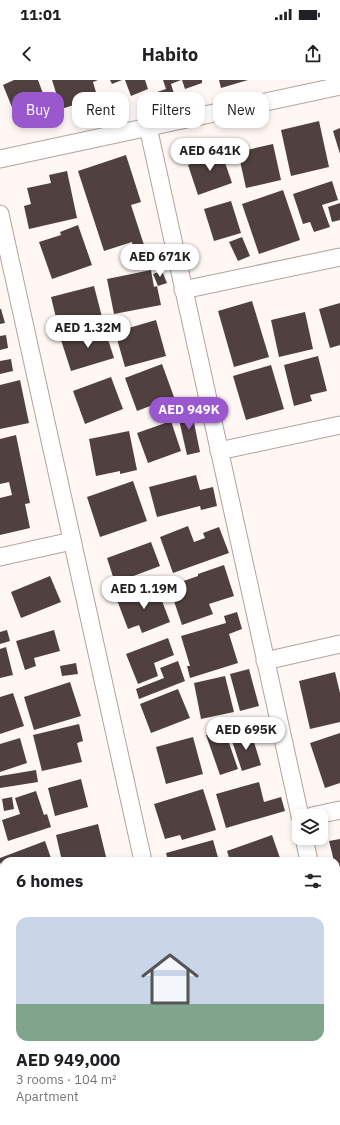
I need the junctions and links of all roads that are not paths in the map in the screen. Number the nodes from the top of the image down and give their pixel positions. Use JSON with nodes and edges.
{"nodes":[{"id":1,"x":340,"y":86,"type":"edge"},
{"id":2,"x":205,"y":115,"type":"edge"},
{"id":3,"x":143,"y":128,"type":"edge"},
{"id":4,"x":148,"y":128,"type":"edge"},
{"id":5,"x":0,"y":159,"type":"edge"},
{"id":6,"x":0,"y":214,"type":"edge"},
{"id":7,"x":340,"y":257,"type":"edge"},
{"id":8,"x":183,"y":290,"type":"junction"},
{"id":9,"x":340,"y":425,"type":"edge"},
{"id":10,"x":219,"y":451,"type":"junction"},
{"id":11,"x":72,"y":541,"type":"junction"},
{"id":12,"x":0,"y":557,"type":"edge"},
{"id":13,"x":340,"y":644,"type":"edge"},
{"id":14,"x":265,"y":661,"type":"junction"},
{"id":15,"x":298,"y":809,"type":"edge"},
{"id":16,"x":340,"y":810,"type":"edge"},
{"id":17,"x":328,"y":813,"type":"edge"},
{"id":18,"x":306,"y":845,"type":"edge"},
{"id":19,"x":142,"y":857,"type":"edge"},
{"id":20,"x":309,"y":857,"type":"edge"}],
"edges":[{"from":1,"to":2,"type":"street"},
{"from":3,"to":5,"type":"street"},
{"from":4,"to":8,"type":"street"},
{"from":6,"to":11,"type":"street"},
{"from":7,"to":8,"type":"street"},
{"from":8,"to":10,"type":"street"},
{"from":9,"to":10,"type":"street"},
{"from":10,"to":14,"type":"street"},
{"from":11,"to":12,"type":"street"},
{"from":11,"to":19,"type":"street"},
{"from":13,"to":14,"type":"street"},
{"from":14,"to":15,"type":"street"},
{"from":16,"to":17,"type":"street"},
{"from":18,"to":20,"type":"street"}]}
